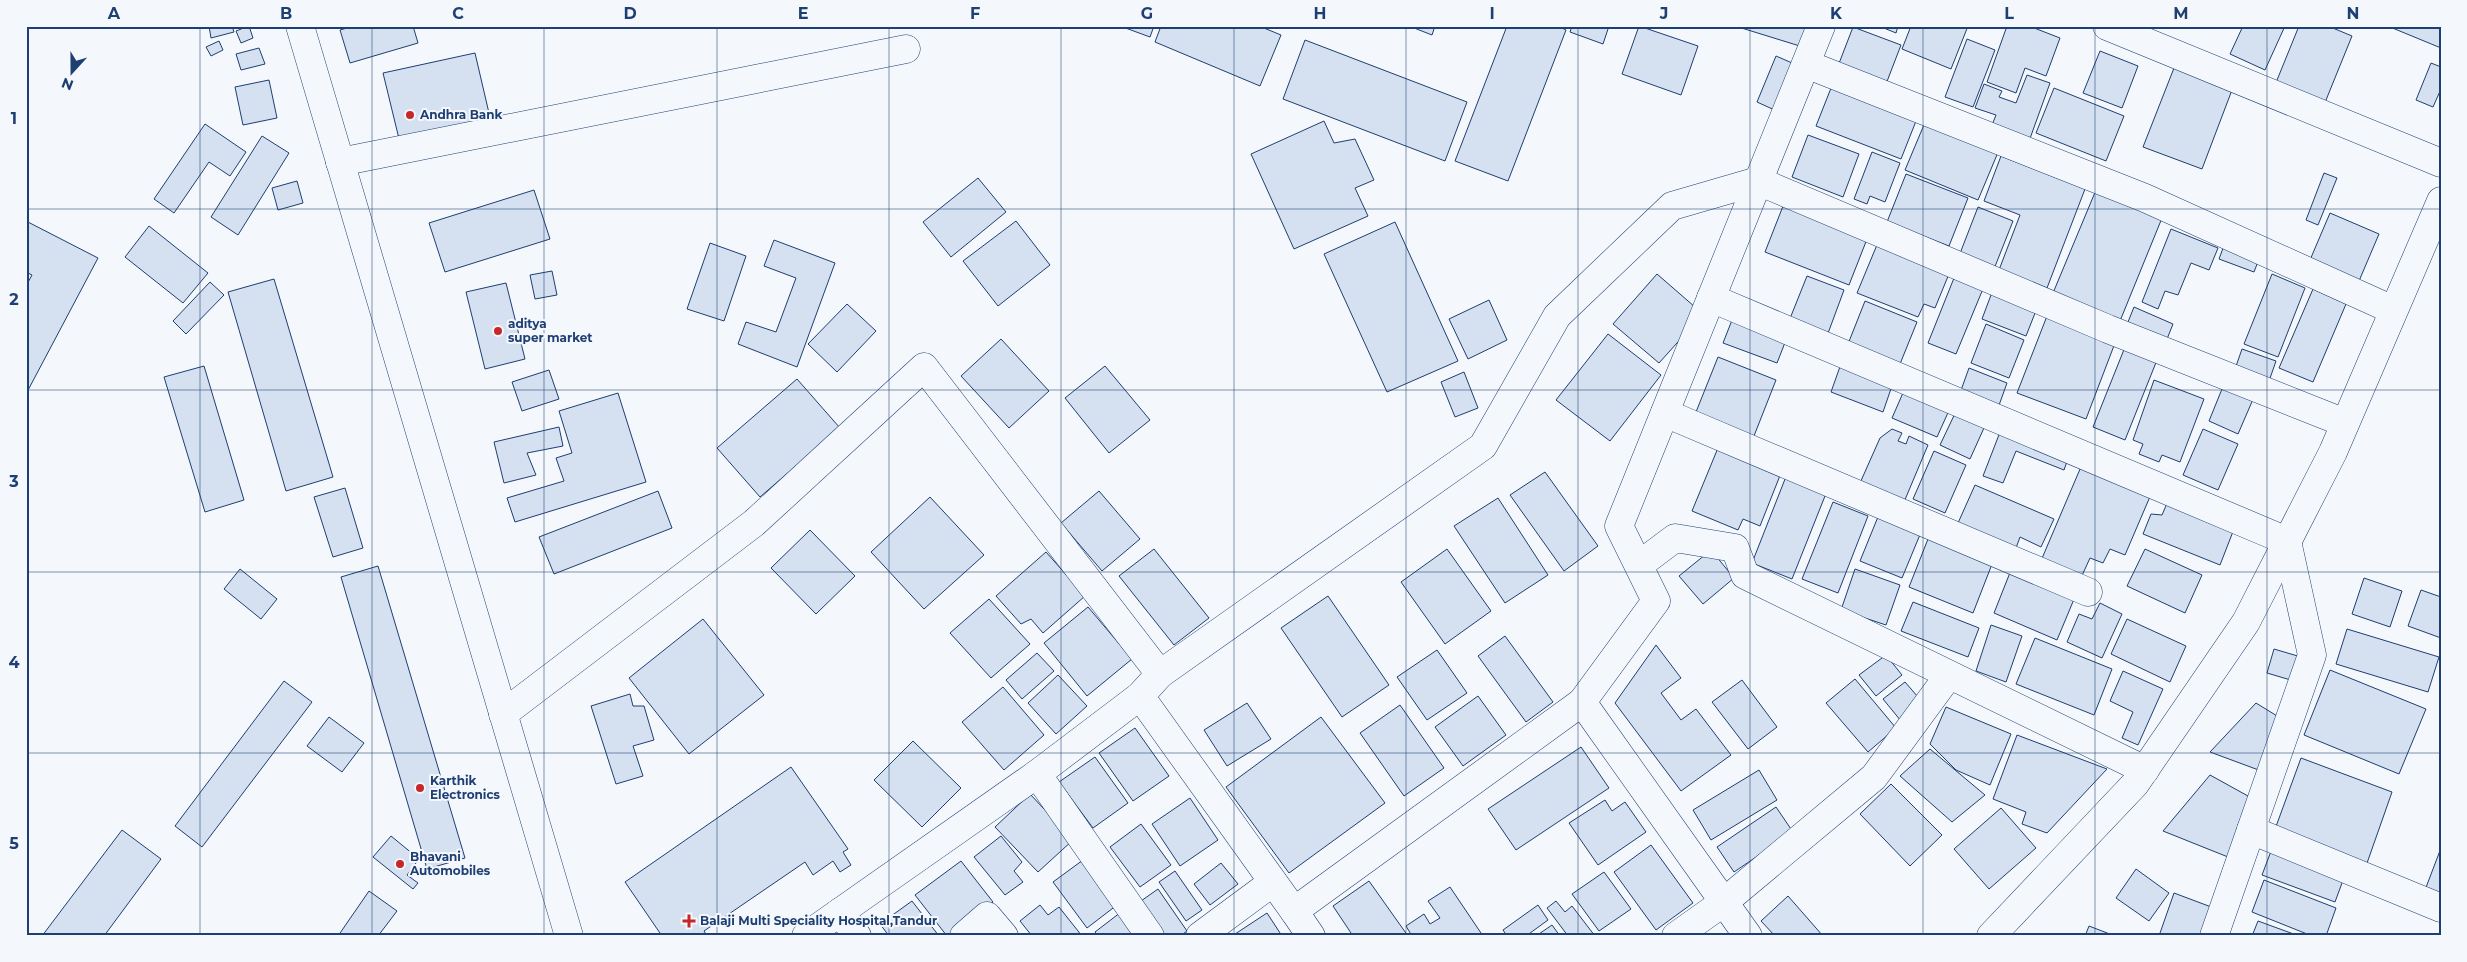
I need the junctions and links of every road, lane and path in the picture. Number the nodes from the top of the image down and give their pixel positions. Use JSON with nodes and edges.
{"nodes":[{"id":1,"x":300,"y":26,"type":"edge"},
{"id":2,"x":1821,"y":26,"type":"edge"},
{"id":3,"x":2107,"y":26,"type":"edge"},
{"id":4,"x":906,"y":49,"type":"dead end"},
{"id":5,"x":1806,"y":64,"type":"junction"},
{"id":6,"x":340,"y":162,"type":"junction"},
{"id":7,"x":2441,"y":163,"type":"edge"},
{"id":8,"x":1758,"y":180,"type":"junction"},
{"id":9,"x":2441,"y":200,"type":"edge"},
{"id":10,"x":1711,"y":298,"type":"junction"},
{"id":11,"x":2393,"y":310,"type":"junction"},
{"id":12,"x":1665,"y":413,"type":"junction"},
{"id":13,"x":2346,"y":423,"type":"junction"},
{"id":14,"x":2287,"y":541,"type":"junction"},
{"id":15,"x":1638,"y":565,"type":"junction"},
{"id":16,"x":2088,"y":592,"type":"dead end"},
{"id":17,"x":1160,"y":674,"type":"junction"},
{"id":18,"x":1949,"y":675,"type":"junction"},
{"id":19,"x":1140,"y":696,"type":"junction"},
{"id":20,"x":1582,"y":702,"type":"junction"},
{"id":21,"x":503,"y":714,"type":"junction"},
{"id":22,"x":2145,"y":770,"type":"junction"},
{"id":23,"x":1037,"y":774,"type":"junction"},
{"id":24,"x":2251,"y":830,"type":"junction"},
{"id":25,"x":1273,"y":882,"type":"junction"},
{"id":26,"x":1724,"y":902,"type":"junction"},
{"id":27,"x":2441,"y":908,"type":"edge"},
{"id":28,"x":1294,"y":911,"type":"junction"},
{"id":29,"x":840,"y":912,"type":"junction"},
{"id":30,"x":569,"y":936,"type":"edge"},
{"id":31,"x":806,"y":936,"type":"edge"},
{"id":32,"x":857,"y":936,"type":"edge"},
{"id":33,"x":964,"y":936,"type":"edge"},
{"id":34,"x":1004,"y":936,"type":"edge"},
{"id":35,"x":1150,"y":936,"type":"edge"},
{"id":36,"x":1200,"y":936,"type":"edge"},
{"id":37,"x":1311,"y":936,"type":"edge"},
{"id":38,"x":1676,"y":936,"type":"edge"},
{"id":39,"x":1748,"y":936,"type":"edge"},
{"id":40,"x":1990,"y":936,"type":"edge"},
{"id":41,"x":2214,"y":936,"type":"edge"}],
"edges":[{"from":1,"to":6,"type":"main road"},
{"from":2,"to":5,"type":"main road"},
{"from":3,"to":7,"type":"main road"},
{"from":4,"to":6,"type":"main road"},
{"from":5,"to":8,"type":"main road"},
{"from":5,"to":11,"type":"main road"},
{"from":6,"to":21,"type":"main road"},
{"from":8,"to":10,"type":"main road"},
{"from":8,"to":13,"type":"main road"},
{"from":8,"to":17,"type":"main road"},
{"from":9,"to":11,"type":"main road"},
{"from":10,"to":12,"type":"main road"},
{"from":10,"to":14,"type":"main road"},
{"from":11,"to":13,"type":"main road"},
{"from":12,"to":15,"type":"main road"},
{"from":12,"to":16,"type":"main road"},
{"from":13,"to":14,"type":"main road"},
{"from":14,"to":22,"type":"main road"},
{"from":14,"to":24,"type":"main road"},
{"from":15,"to":18,"type":"main road"},
{"from":15,"to":20,"type":"main road"},
{"from":17,"to":19,"type":"main road"},
{"from":17,"to":21,"type":"main road"},
{"from":18,"to":22,"type":"main road"},
{"from":18,"to":26,"type":"main road"},
{"from":19,"to":23,"type":"main road"},
{"from":19,"to":25,"type":"main road"},
{"from":20,"to":26,"type":"main road"},
{"from":20,"to":28,"type":"main road"},
{"from":21,"to":30,"type":"main road"},
{"from":22,"to":40,"type":"main road"},
{"from":23,"to":29,"type":"main road"},
{"from":23,"to":35,"type":"main road"},
{"from":24,"to":27,"type":"main road"},
{"from":24,"to":41,"type":"main road"},
{"from":25,"to":28,"type":"main road"},
{"from":25,"to":36,"type":"main road"},
{"from":26,"to":38,"type":"main road"},
{"from":26,"to":39,"type":"main road"},
{"from":28,"to":37,"type":"main road"},
{"from":29,"to":31,"type":"main road"},
{"from":29,"to":32,"type":"main road"},
{"from":33,"to":34,"type":"main road"}]}
